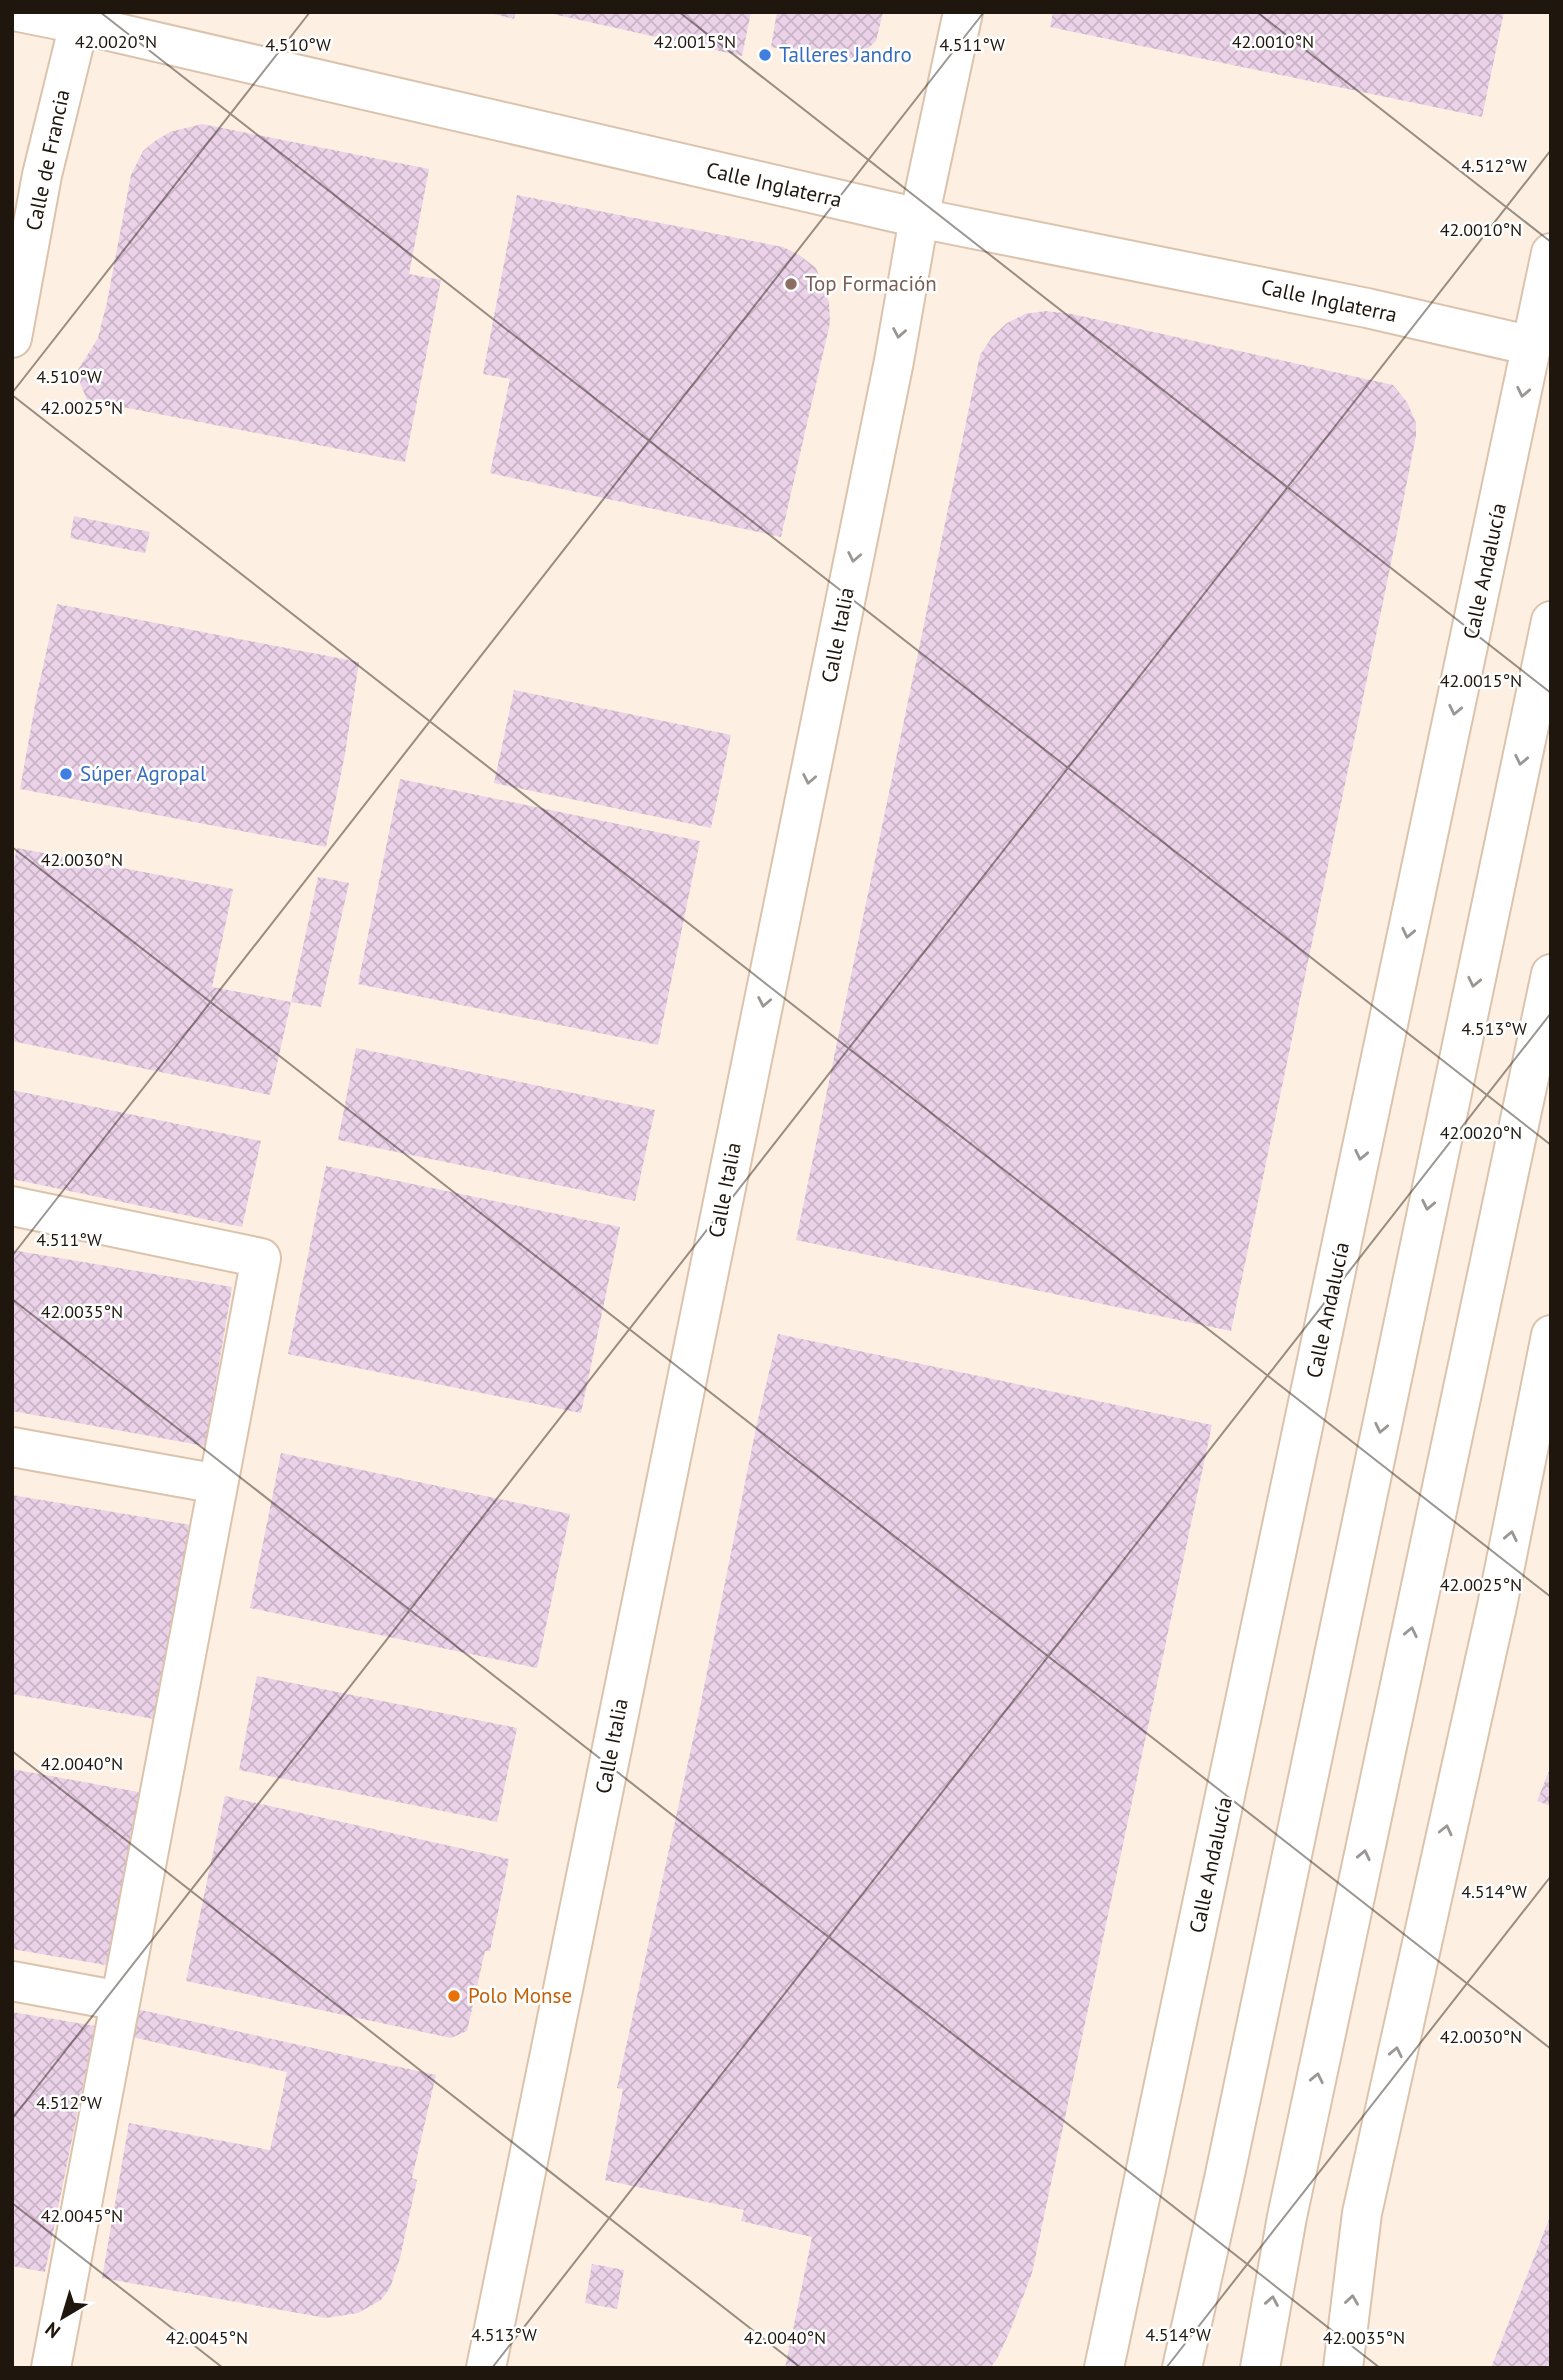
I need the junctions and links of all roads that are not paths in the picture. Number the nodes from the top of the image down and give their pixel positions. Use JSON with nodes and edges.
{"nodes":[{"id":1,"x":19,"y":12,"type":"edge"},
{"id":2,"x":963,"y":12,"type":"edge"},
{"id":3,"x":79,"y":24,"type":"junction"},
{"id":4,"x":919,"y":218,"type":"junction"},
{"id":5,"x":1551,"y":253,"type":"edge"},
{"id":6,"x":12,"y":338,"type":"edge"},
{"id":7,"x":1532,"y":346,"type":"junction"},
{"id":8,"x":1551,"y":621,"type":"edge"},
{"id":9,"x":1551,"y":974,"type":"edge"},
{"id":10,"x":12,"y":1206,"type":"edge"},
{"id":11,"x":1551,"y":1335,"type":"edge"},
{"id":12,"x":12,"y":1447,"type":"edge"},
{"id":13,"x":218,"y":1484,"type":"junction"},
{"id":14,"x":12,"y":1981,"type":"edge"},
{"id":15,"x":120,"y":2001,"type":"junction"},
{"id":16,"x":51,"y":2368,"type":"edge"},
{"id":17,"x":486,"y":2368,"type":"edge"},
{"id":18,"x":1104,"y":2368,"type":"edge"},
{"id":19,"x":1182,"y":2368,"type":"edge"},
{"id":20,"x":1260,"y":2368,"type":"edge"},
{"id":21,"x":1343,"y":2368,"type":"edge"}],
"edges":[{"from":1,"to":3,"type":"street","name":"Calle Inglaterra"},
{"from":2,"to":4,"type":"street","name":"Calle Italia"},
{"from":3,"to":4,"type":"street","name":"Calle Inglaterra"},
{"from":3,"to":6,"type":"street","name":"Calle de Francia"},
{"from":4,"to":7,"type":"street","name":"Calle Inglaterra"},
{"from":4,"to":17,"type":"street","name":"Calle Italia","one_way":true},
{"from":5,"to":7,"type":"street","name":"Calle Andalucía"},
{"from":7,"to":18,"type":"street","name":"Calle Andalucía","one_way":true},
{"from":8,"to":19,"type":"street","one_way":true},
{"from":20,"to":9,"type":"street","one_way":true},
{"from":10,"to":13,"type":"street"},
{"from":21,"to":11,"type":"street","one_way":true},
{"from":12,"to":13,"type":"street"},
{"from":13,"to":15,"type":"street"},
{"from":14,"to":15,"type":"street"},
{"from":15,"to":16,"type":"street"}]}
